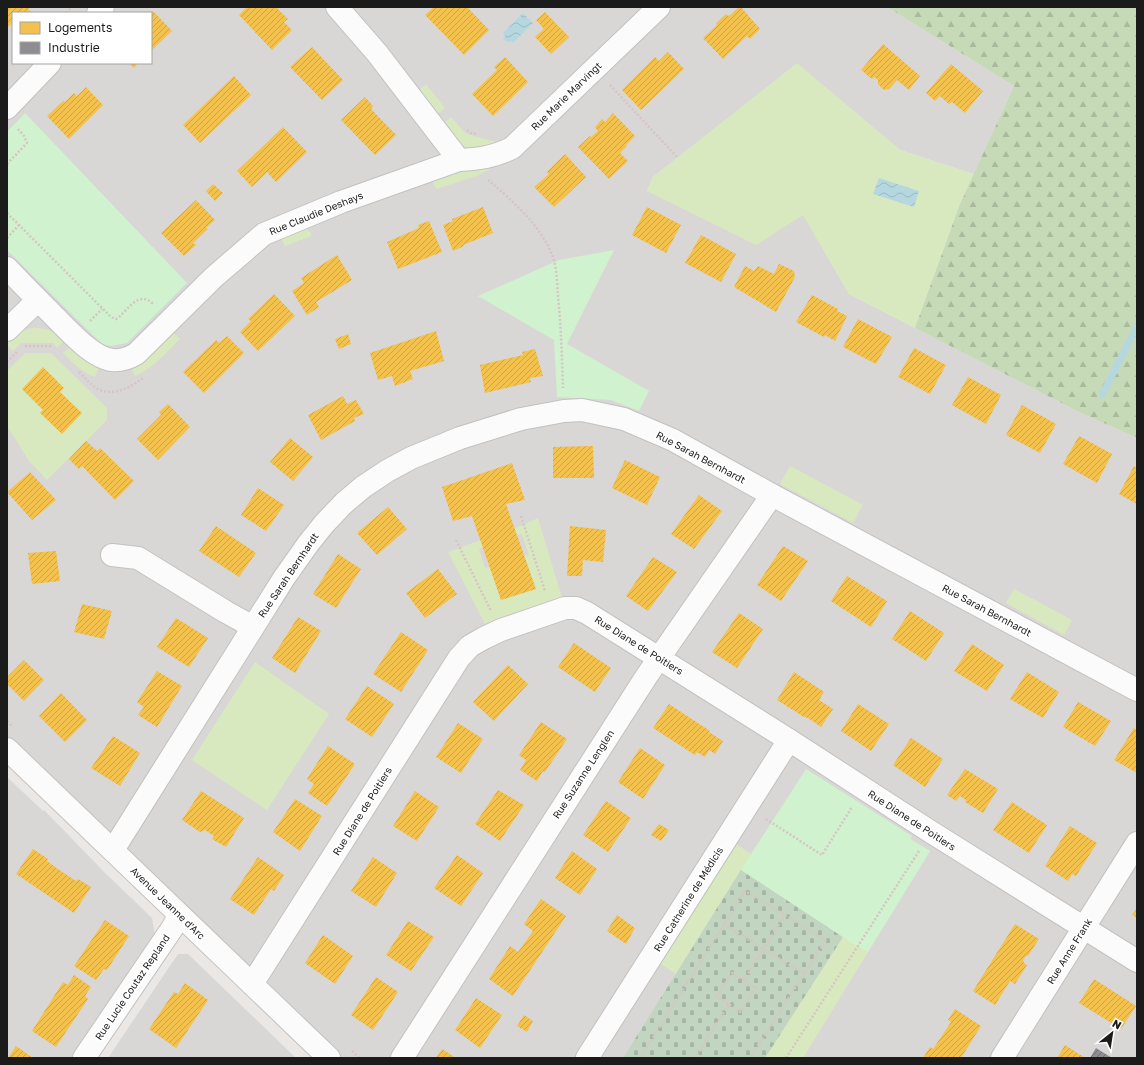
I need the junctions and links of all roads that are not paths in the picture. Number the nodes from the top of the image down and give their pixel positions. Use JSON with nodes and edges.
{"nodes":[{"id":1,"x":336,"y":7,"type":"edge"},
{"id":2,"x":659,"y":7,"type":"edge"},
{"id":3,"x":49,"y":64,"type":"edge"},
{"id":4,"x":10,"y":116,"type":"edge"},
{"id":5,"x":459,"y":160,"type":"junction"},
{"id":6,"x":7,"y":268,"type":"edge"},
{"id":7,"x":38,"y":300,"type":"junction"},
{"id":8,"x":7,"y":330,"type":"edge"},
{"id":9,"x":772,"y":496,"type":"junction"},
{"id":10,"x":112,"y":555,"type":"dead end"},
{"id":11,"x":253,"y":627,"type":"junction"},
{"id":12,"x":659,"y":658,"type":"junction"},
{"id":13,"x":1137,"y":690,"type":"edge"},
{"id":14,"x":789,"y":740,"type":"junction"},
{"id":15,"x":7,"y":749,"type":"edge"},
{"id":16,"x":1137,"y":843,"type":"edge"},
{"id":17,"x":113,"y":850,"type":"junction"},
{"id":18,"x":179,"y":915,"type":"junction"},
{"id":19,"x":1084,"y":928,"type":"junction"},
{"id":20,"x":1137,"y":961,"type":"edge"},
{"id":21,"x":252,"y":984,"type":"junction"},
{"id":22,"x":84,"y":1058,"type":"edge"},
{"id":23,"x":329,"y":1058,"type":"edge"},
{"id":24,"x":402,"y":1058,"type":"edge"},
{"id":25,"x":587,"y":1058,"type":"edge"},
{"id":26,"x":1002,"y":1058,"type":"edge"}],
"edges":[{"from":1,"to":5,"type":"street"},
{"from":2,"to":5,"type":"street","name":"Rue Marie Marvingt"},
{"from":3,"to":4,"type":"street"},
{"from":5,"to":7,"type":"street","name":"Rue Claudie Deshays"},
{"from":6,"to":7,"type":"street","name":"Rue Claudie Deshays"},
{"from":7,"to":8,"type":"street"},
{"from":9,"to":11,"type":"street","name":"Rue Sarah Bernhardt"},
{"from":9,"to":12,"type":"street","name":"Rue Suzanne Lenglen"},
{"from":9,"to":13,"type":"street","name":"Rue Sarah Bernhardt"},
{"from":10,"to":11,"type":"street","name":"Rue Sarah Bernhardt"},
{"from":11,"to":17,"type":"street","name":"Rue Sarah Bernhardt"},
{"from":12,"to":14,"type":"street","name":"Rue Diane de Poitiers"},
{"from":12,"to":21,"type":"street","name":"Rue Diane de Poitiers"},
{"from":12,"to":24,"type":"street","name":"Rue Suzanne Lenglen"},
{"from":14,"to":19,"type":"street","name":"Rue Diane de Poitiers"},
{"from":14,"to":25,"type":"street","name":"Rue Catherine de Médicis"},
{"from":15,"to":17,"type":"street","name":"Avenue Jeanne d'Arc"},
{"from":16,"to":19,"type":"street","name":"Rue Anne Frank"},
{"from":17,"to":18,"type":"street","name":"Avenue Jeanne d'Arc"},
{"from":18,"to":21,"type":"street","name":"Avenue Jeanne d'Arc"},
{"from":18,"to":22,"type":"street","name":"Rue Lucie Coutaz Repland"},
{"from":19,"to":20,"type":"street","name":"Rue Diane de Poitiers"},
{"from":19,"to":26,"type":"street","name":"Rue Anne Frank"},
{"from":21,"to":23,"type":"street","name":"Avenue Jeanne d'Arc"}]}
